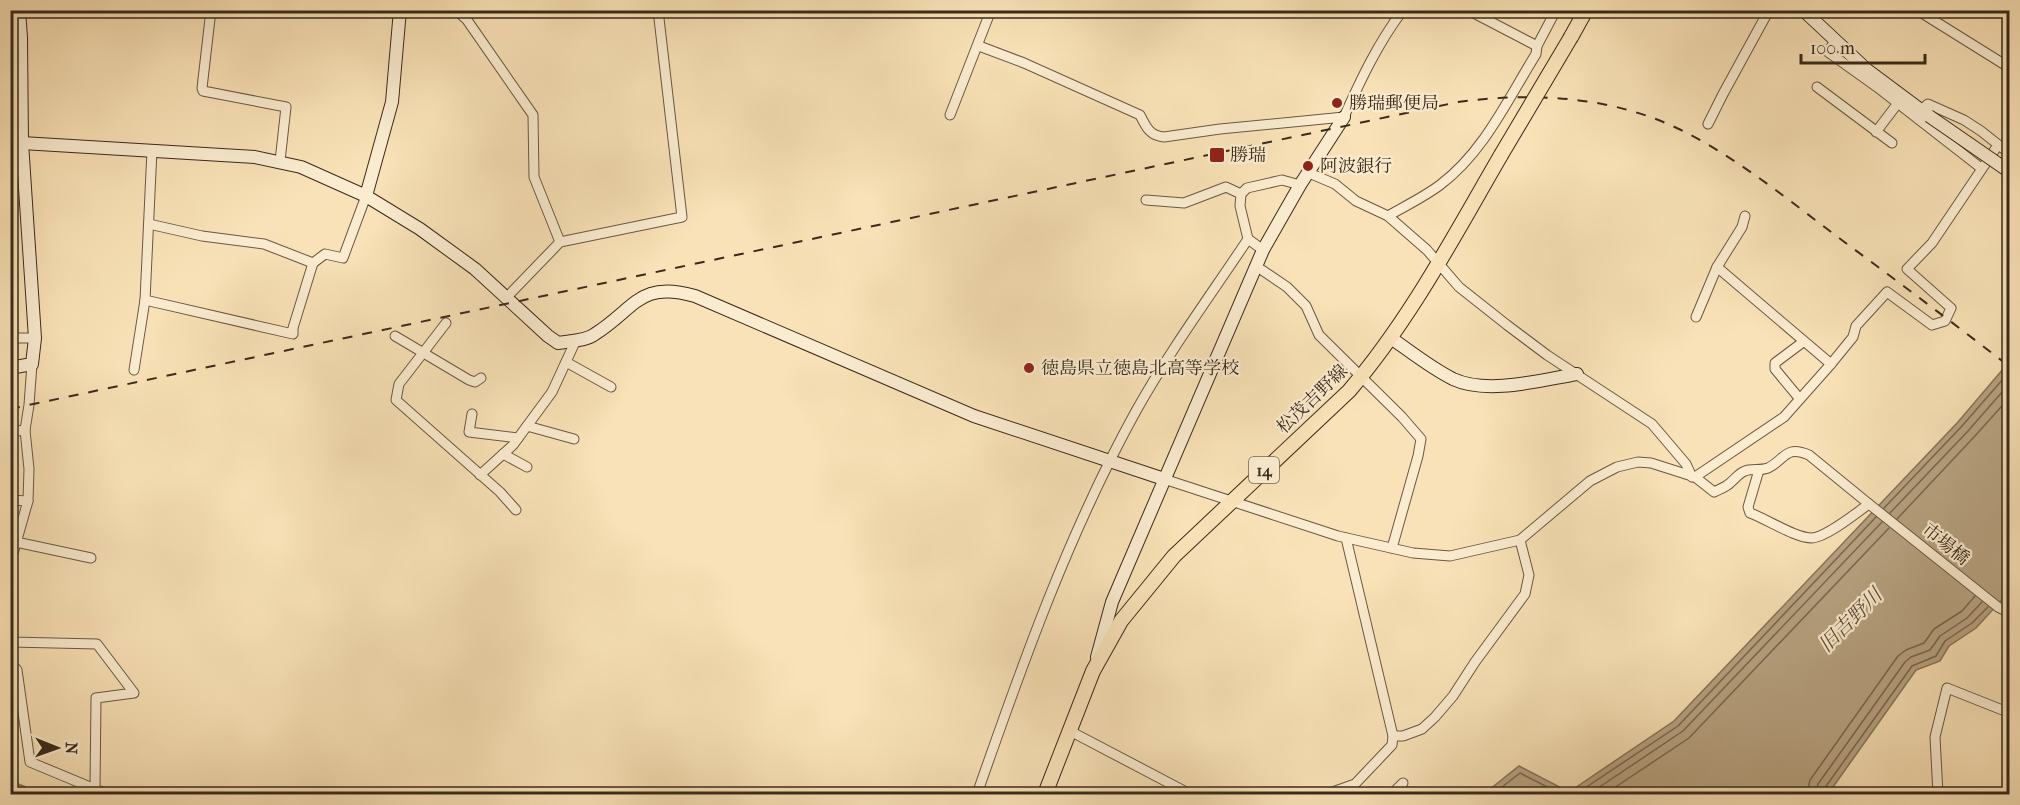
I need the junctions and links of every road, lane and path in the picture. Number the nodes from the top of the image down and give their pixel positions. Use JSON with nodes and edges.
{"nodes":[{"id":1,"x":19,"y":10,"type":"edge"},
{"id":2,"x":211,"y":10,"type":"edge"},
{"id":3,"x":400,"y":10,"type":"edge"},
{"id":4,"x":456,"y":10,"type":"edge"},
{"id":5,"x":658,"y":10,"type":"edge"},
{"id":6,"x":991,"y":10,"type":"edge"},
{"id":7,"x":1403,"y":10,"type":"edge"},
{"id":8,"x":1468,"y":10,"type":"edge"},
{"id":9,"x":1556,"y":10,"type":"edge"},
{"id":10,"x":1587,"y":10,"type":"edge"},
{"id":11,"x":1768,"y":10,"type":"edge"},
{"id":12,"x":1803,"y":10,"type":"edge"},
{"id":13,"x":1917,"y":10,"type":"edge"},
{"id":14,"x":1834,"y":41,"type":"junction"},
{"id":15,"x":979,"y":46,"type":"junction"},
{"id":16,"x":1536,"y":46,"type":"junction"},
{"id":17,"x":2010,"y":68,"type":"edge"},
{"id":18,"x":1817,"y":87,"type":"dead end"},
{"id":19,"x":1898,"y":103,"type":"junction"},
{"id":20,"x":1925,"y":113,"type":"junction"},
{"id":21,"x":950,"y":115,"type":"dead end"},
{"id":22,"x":1344,"y":117,"type":"junction"},
{"id":23,"x":1708,"y":124,"type":"dead end"},
{"id":24,"x":1876,"y":132,"type":"junction"},
{"id":25,"x":22,"y":143,"type":"junction"},
{"id":26,"x":1892,"y":143,"type":"dead end"},
{"id":27,"x":1998,"y":146,"type":"junction"},
{"id":28,"x":152,"y":150,"type":"junction"},
{"id":29,"x":2010,"y":154,"type":"edge"},
{"id":30,"x":17,"y":160,"type":"edge"},
{"id":31,"x":280,"y":161,"type":"junction"},
{"id":32,"x":1981,"y":168,"type":"junction"},
{"id":33,"x":2010,"y":172,"type":"edge"},
{"id":34,"x":1309,"y":173,"type":"junction"},
{"id":35,"x":1300,"y":185,"type":"junction"},
{"id":36,"x":1241,"y":194,"type":"junction"},
{"id":37,"x":366,"y":196,"type":"junction"},
{"id":38,"x":1146,"y":200,"type":"dead end"},
{"id":39,"x":1388,"y":216,"type":"junction"},
{"id":40,"x":1745,"y":216,"type":"dead end"},
{"id":41,"x":148,"y":224,"type":"junction"},
{"id":42,"x":1248,"y":239,"type":"junction"},
{"id":43,"x":560,"y":242,"type":"junction"},
{"id":44,"x":1263,"y":250,"type":"junction"},
{"id":45,"x":1438,"y":262,"type":"junction"},
{"id":46,"x":313,"y":263,"type":"junction"},
{"id":47,"x":1256,"y":266,"type":"junction"},
{"id":48,"x":1717,"y":267,"type":"junction"},
{"id":49,"x":507,"y":297,"type":"junction"},
{"id":50,"x":145,"y":300,"type":"junction"},
{"id":51,"x":1696,"y":317,"type":"dead end"},
{"id":52,"x":446,"y":323,"type":"dead end"},
{"id":53,"x":395,"y":336,"type":"dead end"},
{"id":54,"x":10,"y":338,"type":"edge"},
{"id":55,"x":35,"y":338,"type":"junction"},
{"id":56,"x":1391,"y":338,"type":"junction"},
{"id":57,"x":576,"y":340,"type":"junction"},
{"id":58,"x":1803,"y":342,"type":"junction"},
{"id":59,"x":423,"y":353,"type":"junction"},
{"id":60,"x":566,"y":362,"type":"junction"},
{"id":61,"x":32,"y":364,"type":"junction"},
{"id":62,"x":1831,"y":364,"type":"junction"},
{"id":63,"x":10,"y":368,"type":"edge"},
{"id":64,"x":134,"y":370,"type":"dead end"},
{"id":65,"x":1577,"y":374,"type":"junction"},
{"id":66,"x":1362,"y":376,"type":"junction"},
{"id":67,"x":481,"y":378,"type":"dead end"},
{"id":68,"x":610,"y":387,"type":"dead end"},
{"id":69,"x":1799,"y":398,"type":"junction"},
{"id":70,"x":472,"y":414,"type":"dead end"},
{"id":71,"x":527,"y":426,"type":"junction"},
{"id":72,"x":25,"y":430,"type":"junction"},
{"id":73,"x":10,"y":432,"type":"edge"},
{"id":74,"x":518,"y":438,"type":"junction"},
{"id":75,"x":574,"y":439,"type":"dead end"},
{"id":76,"x":502,"y":454,"type":"junction"},
{"id":77,"x":1110,"y":461,"type":"junction"},
{"id":78,"x":527,"y":467,"type":"dead end"},
{"id":79,"x":1759,"y":470,"type":"junction"},
{"id":80,"x":480,"y":475,"type":"junction"},
{"id":81,"x":1693,"y":477,"type":"junction"},
{"id":82,"x":1164,"y":479,"type":"junction"},
{"id":83,"x":10,"y":500,"type":"edge"},
{"id":84,"x":28,"y":501,"type":"junction"},
{"id":85,"x":1230,"y":502,"type":"junction"},
{"id":86,"x":1871,"y":505,"type":"junction"},
{"id":87,"x":516,"y":510,"type":"dead end"},
{"id":88,"x":1346,"y":538,"type":"junction"},
{"id":89,"x":1520,"y":540,"type":"junction"},
{"id":90,"x":16,"y":542,"type":"junction"},
{"id":91,"x":1392,"y":548,"type":"junction"},
{"id":92,"x":92,"y":558,"type":"dead end"},
{"id":93,"x":10,"y":575,"type":"edge"},
{"id":94,"x":2010,"y":613,"type":"edge"},
{"id":95,"x":10,"y":636,"type":"edge"},
{"id":96,"x":11,"y":643,"type":"edge"},
{"id":97,"x":10,"y":662,"type":"edge"},
{"id":98,"x":1093,"y":671,"type":"junction"},
{"id":99,"x":2010,"y":713,"type":"edge"},
{"id":100,"x":1070,"y":730,"type":"junction"},
{"id":101,"x":1394,"y":736,"type":"junction"},
{"id":102,"x":1403,"y":783,"type":"dead end"},
{"id":103,"x":95,"y":789,"type":"junction"},
{"id":104,"x":107,"y":795,"type":"edge"},
{"id":105,"x":976,"y":795,"type":"edge"},
{"id":106,"x":1045,"y":795,"type":"edge"},
{"id":107,"x":1190,"y":795,"type":"edge"},
{"id":108,"x":1327,"y":795,"type":"edge"},
{"id":109,"x":1392,"y":795,"type":"edge"},
{"id":110,"x":1938,"y":795,"type":"edge"}],
"edges":[{"from":1,"to":25,"type":"street"},
{"from":2,"to":31,"type":"street"},
{"from":3,"to":37,"type":"street"},
{"from":4,"to":43,"type":"street"},
{"from":5,"to":43,"type":"street"},
{"from":6,"to":15,"type":"street"},
{"from":7,"to":22,"type":"street"},
{"from":8,"to":16,"type":"street"},
{"from":9,"to":16,"type":"street"},
{"from":10,"to":45,"type":"main road","name":"松茂吉野線","number":"14","bridge":true},
{"from":11,"to":23,"type":"street"},
{"from":12,"to":14,"type":"street"},
{"from":13,"to":17,"type":"street"},
{"from":14,"to":19,"type":"street"},
{"from":14,"to":20,"type":"street"},
{"from":15,"to":21,"type":"street"},
{"from":15,"to":22,"type":"street"},
{"from":16,"to":39,"type":"street"},
{"from":18,"to":24,"type":"street"},
{"from":19,"to":24,"type":"street"},
{"from":19,"to":32,"type":"street"},
{"from":20,"to":27,"type":"street"},
{"from":20,"to":33,"type":"street","bridge":true},
{"from":22,"to":34,"type":"street"},
{"from":24,"to":26,"type":"street"},
{"from":25,"to":28,"type":"street"},
{"from":25,"to":30,"type":"street"},
{"from":27,"to":29,"type":"street"},
{"from":27,"to":32,"type":"street"},
{"from":28,"to":31,"type":"street"},
{"from":28,"to":41,"type":"street"},
{"from":30,"to":55,"type":"street"},
{"from":31,"to":37,"type":"street"},
{"from":32,"to":62,"type":"street"},
{"from":34,"to":35,"type":"street"},
{"from":34,"to":39,"type":"street"},
{"from":35,"to":36,"type":"street"},
{"from":35,"to":44,"type":"street"},
{"from":36,"to":38,"type":"street"},
{"from":36,"to":42,"type":"street"},
{"from":37,"to":46,"type":"street"},
{"from":37,"to":49,"type":"street"},
{"from":39,"to":45,"type":"street"},
{"from":40,"to":48,"type":"street"},
{"from":41,"to":46,"type":"street"},
{"from":41,"to":50,"type":"street"},
{"from":42,"to":44,"type":"street"},
{"from":42,"to":77,"type":"street"},
{"from":43,"to":49,"type":"street"},
{"from":44,"to":47,"type":"street"},
{"from":45,"to":56,"type":"main road","name":"松茂吉野線","number":"14"},
{"from":45,"to":65,"type":"street"},
{"from":46,"to":50,"type":"street"},
{"from":47,"to":66,"type":"street"},
{"from":47,"to":82,"type":"street"},
{"from":48,"to":51,"type":"street"},
{"from":48,"to":58,"type":"street"},
{"from":49,"to":57,"type":"street"},
{"from":50,"to":64,"type":"street"},
{"from":52,"to":59,"type":"street"},
{"from":53,"to":59,"type":"street"},
{"from":54,"to":55,"type":"street"},
{"from":55,"to":61,"type":"street"},
{"from":56,"to":65,"type":"street"},
{"from":56,"to":66,"type":"main road","name":"松茂吉野線","number":"14"},
{"from":57,"to":60,"type":"street"},
{"from":57,"to":77,"type":"street"},
{"from":58,"to":62,"type":"street"},
{"from":58,"to":69,"type":"street"},
{"from":59,"to":67,"type":"street"},
{"from":59,"to":80,"type":"street"},
{"from":60,"to":68,"type":"street"},
{"from":60,"to":71,"type":"street"},
{"from":61,"to":63,"type":"street"},
{"from":61,"to":72,"type":"street"},
{"from":62,"to":69,"type":"street"},
{"from":65,"to":81,"type":"street"},
{"from":66,"to":85,"type":"main road","name":"松茂吉野線","number":"14"},
{"from":66,"to":91,"type":"street"},
{"from":69,"to":81,"type":"street"},
{"from":70,"to":74,"type":"street"},
{"from":71,"to":74,"type":"street"},
{"from":71,"to":75,"type":"street"},
{"from":72,"to":73,"type":"street"},
{"from":72,"to":84,"type":"street"},
{"from":74,"to":76,"type":"street"},
{"from":76,"to":78,"type":"street"},
{"from":76,"to":80,"type":"street"},
{"from":77,"to":82,"type":"street"},
{"from":77,"to":105,"type":"street"},
{"from":79,"to":81,"type":"street"},
{"from":79,"to":86,"type":"street","name":"市場橋"},
{"from":79,"to":86,"type":"street"},
{"from":80,"to":87,"type":"street"},
{"from":81,"to":89,"type":"street"},
{"from":82,"to":85,"type":"street"},
{"from":82,"to":98,"type":"street"},
{"from":83,"to":84,"type":"street"},
{"from":84,"to":90,"type":"street"},
{"from":85,"to":88,"type":"street"},
{"from":85,"to":98,"type":"main road","name":"松茂吉野線","number":"14"},
{"from":86,"to":94,"type":"street","name":"市場橋"},
{"from":88,"to":91,"type":"street"},
{"from":88,"to":101,"type":"street"},
{"from":89,"to":91,"type":"street"},
{"from":89,"to":101,"type":"street"},
{"from":90,"to":92,"type":"street"},
{"from":90,"to":93,"type":"street"},
{"from":95,"to":96,"type":"street"},
{"from":96,"to":103,"type":"street"},
{"from":97,"to":103,"type":"street"},
{"from":98,"to":100,"type":"main road","name":"松茂吉野線","number":"14"},
{"from":99,"to":110,"type":"street"},
{"from":100,"to":106,"type":"main road","name":"松茂吉野線","number":"14"},
{"from":100,"to":107,"type":"street"},
{"from":101,"to":108,"type":"street"},
{"from":102,"to":109,"type":"street"},
{"from":103,"to":104,"type":"street"}]}
